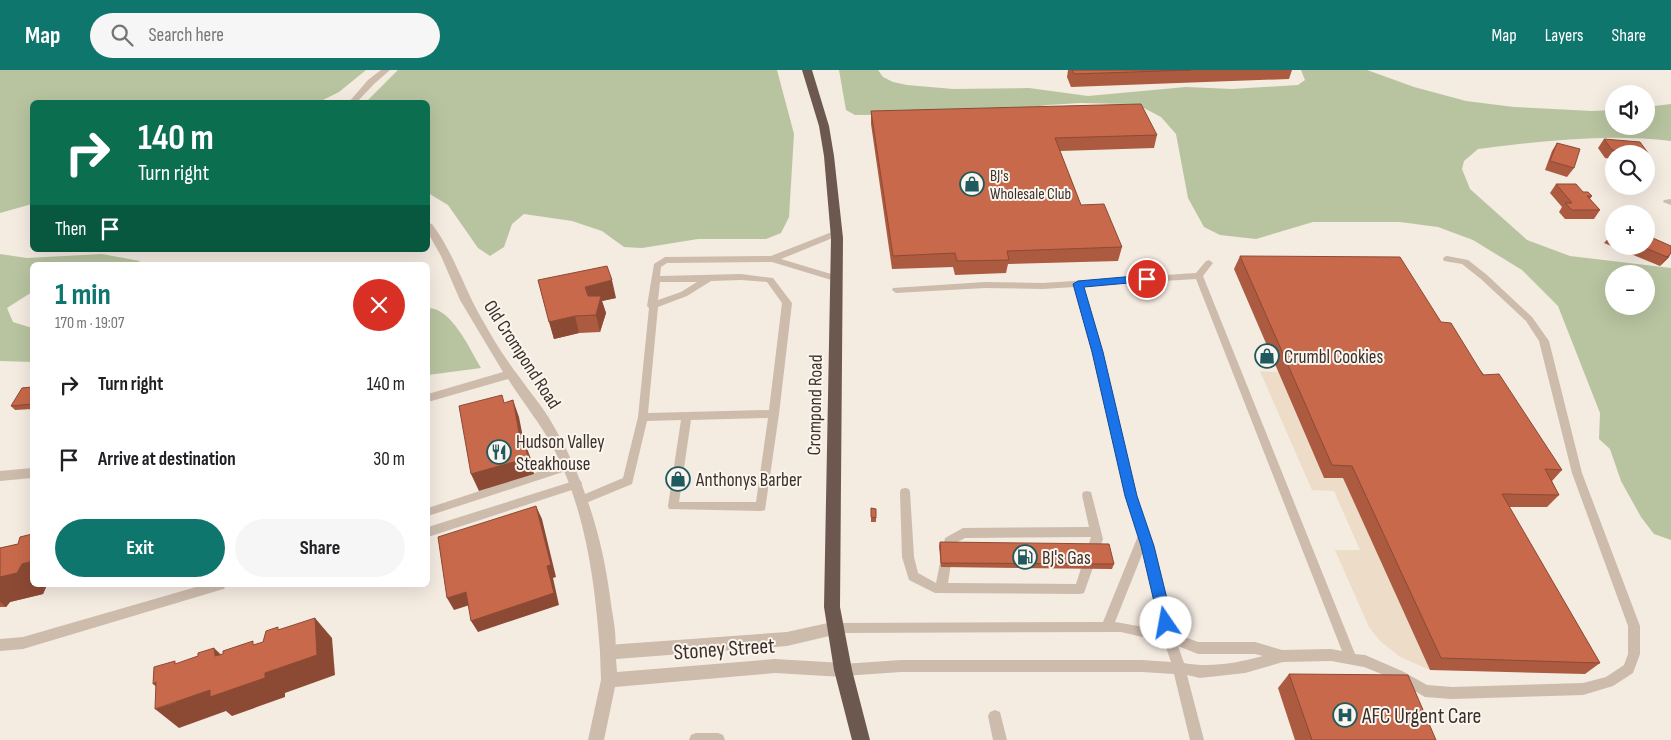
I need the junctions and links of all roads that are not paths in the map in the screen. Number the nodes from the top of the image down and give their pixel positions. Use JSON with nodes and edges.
{"nodes":[{"id":1,"x":386,"y":70,"type":"edge"},
{"id":2,"x":807,"y":70,"type":"edge"},
{"id":3,"x":355,"y":100,"type":"edge"},
{"id":4,"x":430,"y":229,"type":"edge"},
{"id":5,"x":837,"y":233,"type":"junction"},
{"id":6,"x":772,"y":259,"type":"junction"},
{"id":7,"x":1447,"y":259,"type":"dead end"},
{"id":8,"x":1209,"y":263,"type":"dead end"},
{"id":9,"x":1200,"y":276,"type":"junction"},
{"id":10,"x":655,"y":279,"type":"junction"},
{"id":11,"x":708,"y":279,"type":"junction"},
{"id":12,"x":838,"y":279,"type":"junction"},
{"id":13,"x":1078,"y":284,"type":"junction"},
{"id":14,"x":896,"y":290,"type":"dead end"},
{"id":15,"x":652,"y":306,"type":"junction"},
{"id":16,"x":511,"y":374,"type":"junction"},
{"id":17,"x":430,"y":397,"type":"edge"},
{"id":18,"x":687,"y":414,"type":"junction"},
{"id":19,"x":774,"y":414,"type":"junction"},
{"id":20,"x":643,"y":416,"type":"junction"},
{"id":21,"x":568,"y":466,"type":"junction"},
{"id":22,"x":30,"y":473,"type":"edge"},
{"id":23,"x":0,"y":476,"type":"edge"},
{"id":24,"x":577,"y":484,"type":"junction"},
{"id":25,"x":905,"y":492,"type":"dead end"},
{"id":26,"x":1087,"y":495,"type":"dead end"},
{"id":27,"x":582,"y":500,"type":"junction"},
{"id":28,"x":430,"y":511,"type":"edge"},
{"id":29,"x":430,"y":531,"type":"edge"},
{"id":30,"x":1096,"y":532,"type":"junction"},
{"id":31,"x":1144,"y":535,"type":"junction"},
{"id":32,"x":213,"y":587,"type":"edge"},
{"id":33,"x":941,"y":588,"type":"junction"},
{"id":34,"x":837,"y":628,"type":"junction"},
{"id":35,"x":1106,"y":628,"type":"junction"},
{"id":36,"x":1168,"y":637,"type":"junction"},
{"id":37,"x":0,"y":645,"type":"edge"},
{"id":38,"x":608,"y":652,"type":"junction"},
{"id":39,"x":1283,"y":656,"type":"junction"},
{"id":40,"x":1351,"y":658,"type":"junction"},
{"id":41,"x":1179,"y":668,"type":"junction"},
{"id":42,"x":843,"y":670,"type":"junction"},
{"id":43,"x":610,"y":680,"type":"junction"},
{"id":44,"x":995,"y":716,"type":"dead end"},
{"id":45,"x":596,"y":740,"type":"edge"},
{"id":46,"x":696,"y":740,"type":"edge"},
{"id":47,"x":718,"y":740,"type":"edge"},
{"id":48,"x":861,"y":740,"type":"edge"},
{"id":49,"x":1000,"y":740,"type":"edge"},
{"id":50,"x":1197,"y":740,"type":"edge"}],
"edges":[{"from":1,"to":3,"type":"street"},
{"from":2,"to":5,"type":"highway","name":"Crompond Road"},
{"from":4,"to":16,"type":"street","name":"Old Crompond Road"},
{"from":5,"to":6,"type":"lane"},
{"from":5,"to":12,"type":"highway","name":"Crompond Road"},
{"from":6,"to":10,"type":"lane"},
{"from":6,"to":12,"type":"lane"},
{"from":7,"to":40,"type":"lane"},
{"from":8,"to":9,"type":"lane"},
{"from":9,"to":13,"type":"lane"},
{"from":9,"to":40,"type":"lane"},
{"from":10,"to":11,"type":"lane"},
{"from":10,"to":15,"type":"lane"},
{"from":11,"to":15,"type":"lane"},
{"from":11,"to":19,"type":"lane"},
{"from":12,"to":34,"type":"highway","name":"Crompond Road"},
{"from":13,"to":14,"type":"lane"},
{"from":13,"to":31,"type":"lane"},
{"from":15,"to":20,"type":"lane"},
{"from":16,"to":17,"type":"street"},
{"from":16,"to":21,"type":"street","name":"Old Crompond Road"},
{"from":18,"to":19,"type":"lane"},
{"from":18,"to":19,"type":"lane"},
{"from":18,"to":20,"type":"lane"},
{"from":20,"to":27,"type":"lane"},
{"from":21,"to":24,"type":"street","name":"Old Crompond Road"},
{"from":21,"to":28,"type":"lane"},
{"from":22,"to":23,"type":"street"},
{"from":24,"to":27,"type":"street","name":"Old Crompond Road"},
{"from":24,"to":29,"type":"lane"},
{"from":25,"to":33,"type":"lane"},
{"from":26,"to":30,"type":"lane"},
{"from":27,"to":38,"type":"street","name":"Old Crompond Road"},
{"from":30,"to":33,"type":"lane"},
{"from":30,"to":33,"type":"lane"},
{"from":31,"to":35,"type":"lane"},
{"from":31,"to":36,"type":"lane"},
{"from":32,"to":37,"type":"lane"},
{"from":34,"to":35,"type":"lane"},
{"from":34,"to":38,"type":"street","name":"Stoney Street"},
{"from":34,"to":42,"type":"highway","name":"Crompond Road"},
{"from":35,"to":36,"type":"lane"},
{"from":36,"to":39,"type":"lane"},
{"from":36,"to":41,"type":"lane"},
{"from":38,"to":43,"type":"street","name":"Old Crompond Road"},
{"from":39,"to":40,"type":"lane"},
{"from":39,"to":41,"type":"lane"},
{"from":41,"to":42,"type":"lane"},
{"from":41,"to":50,"type":"lane"},
{"from":42,"to":43,"type":"street","name":"Stoney Street"},
{"from":42,"to":48,"type":"highway","name":"Crompond Road"},
{"from":43,"to":45,"type":"street","name":"Old Crompond Road"},
{"from":44,"to":49,"type":"lane"},
{"from":46,"to":47,"type":"lane"}]}
